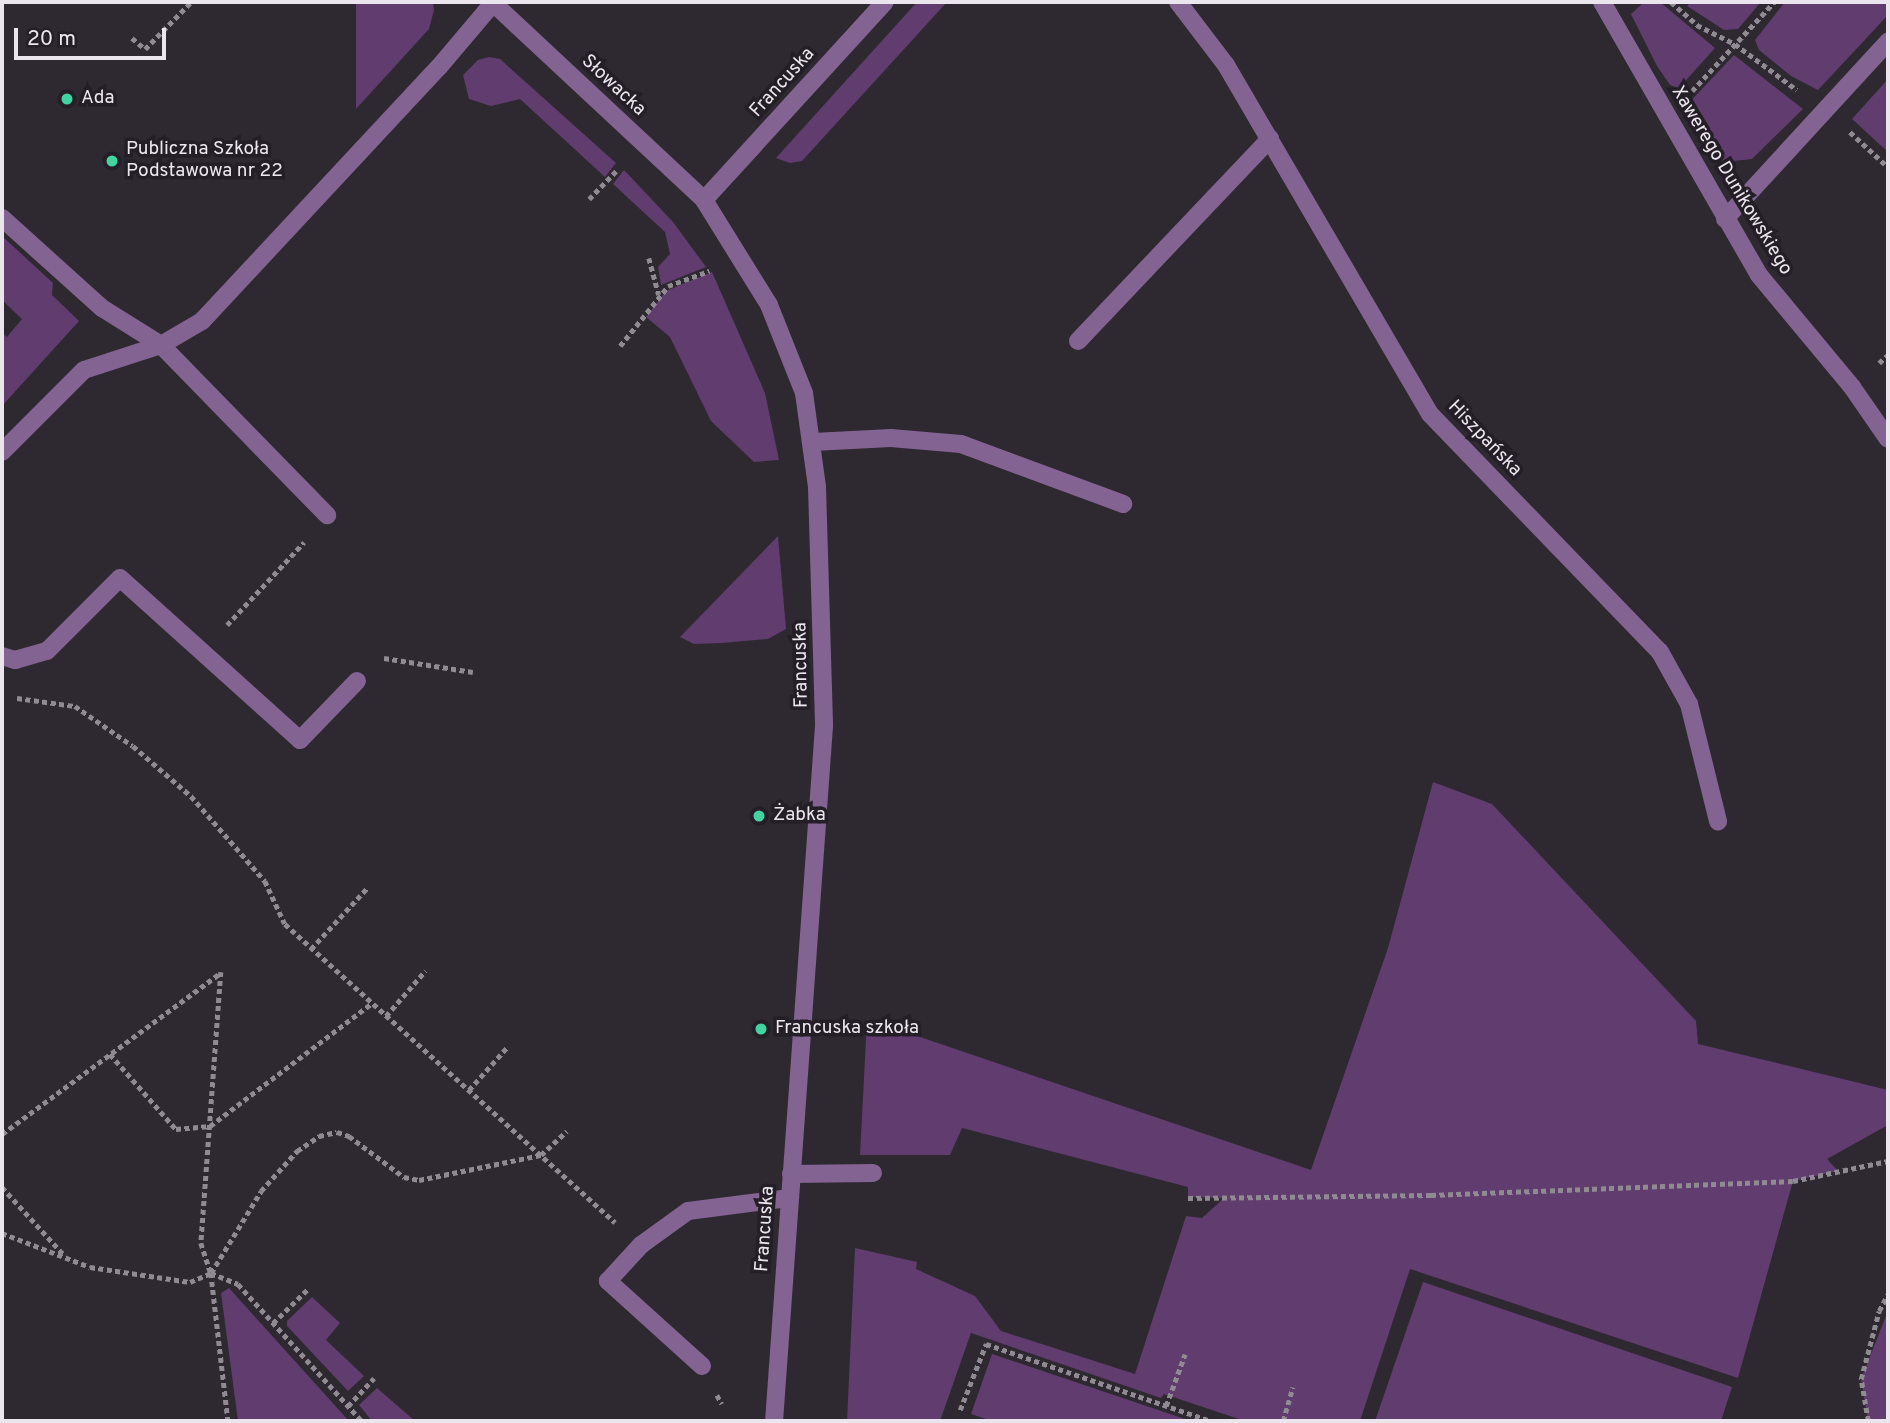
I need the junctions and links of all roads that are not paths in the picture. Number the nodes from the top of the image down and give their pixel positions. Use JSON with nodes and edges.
{"nodes":[{"id":1,"x":494,"y":2,"type":"edge"},
{"id":2,"x":885,"y":2,"type":"edge"},
{"id":3,"x":1178,"y":2,"type":"edge"},
{"id":4,"x":1602,"y":2,"type":"edge"},
{"id":5,"x":1888,"y":42,"type":"edge"},
{"id":6,"x":1270,"y":139,"type":"junction"},
{"id":7,"x":704,"y":200,"type":"junction"},
{"id":8,"x":2,"y":218,"type":"edge"},
{"id":9,"x":1725,"y":219,"type":"junction"},
{"id":10,"x":1078,"y":341,"type":"dead end"},
{"id":11,"x":161,"y":345,"type":"junction"},
{"id":12,"x":1888,"y":439,"type":"edge"},
{"id":13,"x":813,"y":442,"type":"junction"},
{"id":14,"x":2,"y":452,"type":"edge"},
{"id":15,"x":1123,"y":504,"type":"dead end"},
{"id":16,"x":327,"y":515,"type":"road end"},
{"id":17,"x":2,"y":656,"type":"edge"},
{"id":18,"x":357,"y":681,"type":"road end"},
{"id":19,"x":1718,"y":821,"type":"dead end"},
{"id":20,"x":873,"y":1173,"type":"dead end"},
{"id":21,"x":791,"y":1174,"type":"junction"},
{"id":22,"x":790,"y":1198,"type":"junction"},
{"id":23,"x":702,"y":1366,"type":"dead end"},
{"id":24,"x":774,"y":1421,"type":"edge"}],
"edges":[{"from":1,"to":7,"type":"street","name":"Słowacka"},
{"from":1,"to":11,"type":"street"},
{"from":2,"to":7,"type":"street","name":"Francuska"},
{"from":3,"to":6,"type":"street","name":"Hiszpańska"},
{"from":4,"to":9,"type":"street","name":"Xawerego Dunikowskiego"},
{"from":5,"to":9,"type":"street"},
{"from":6,"to":10,"type":"street"},
{"from":6,"to":19,"type":"street","name":"Hiszpańska"},
{"from":7,"to":13,"type":"street","name":"Francuska"},
{"from":8,"to":11,"type":"street"},
{"from":9,"to":12,"type":"street","name":"Xawerego Dunikowskiego"},
{"from":11,"to":14,"type":"street"},
{"from":11,"to":16,"type":"street"},
{"from":13,"to":15,"type":"street"},
{"from":13,"to":21,"type":"street","name":"Francuska"},
{"from":17,"to":18,"type":"street"},
{"from":20,"to":21,"type":"street"},
{"from":21,"to":22,"type":"street","name":"Francuska"},
{"from":22,"to":23,"type":"street"},
{"from":22,"to":24,"type":"street","name":"Francuska"}]}
